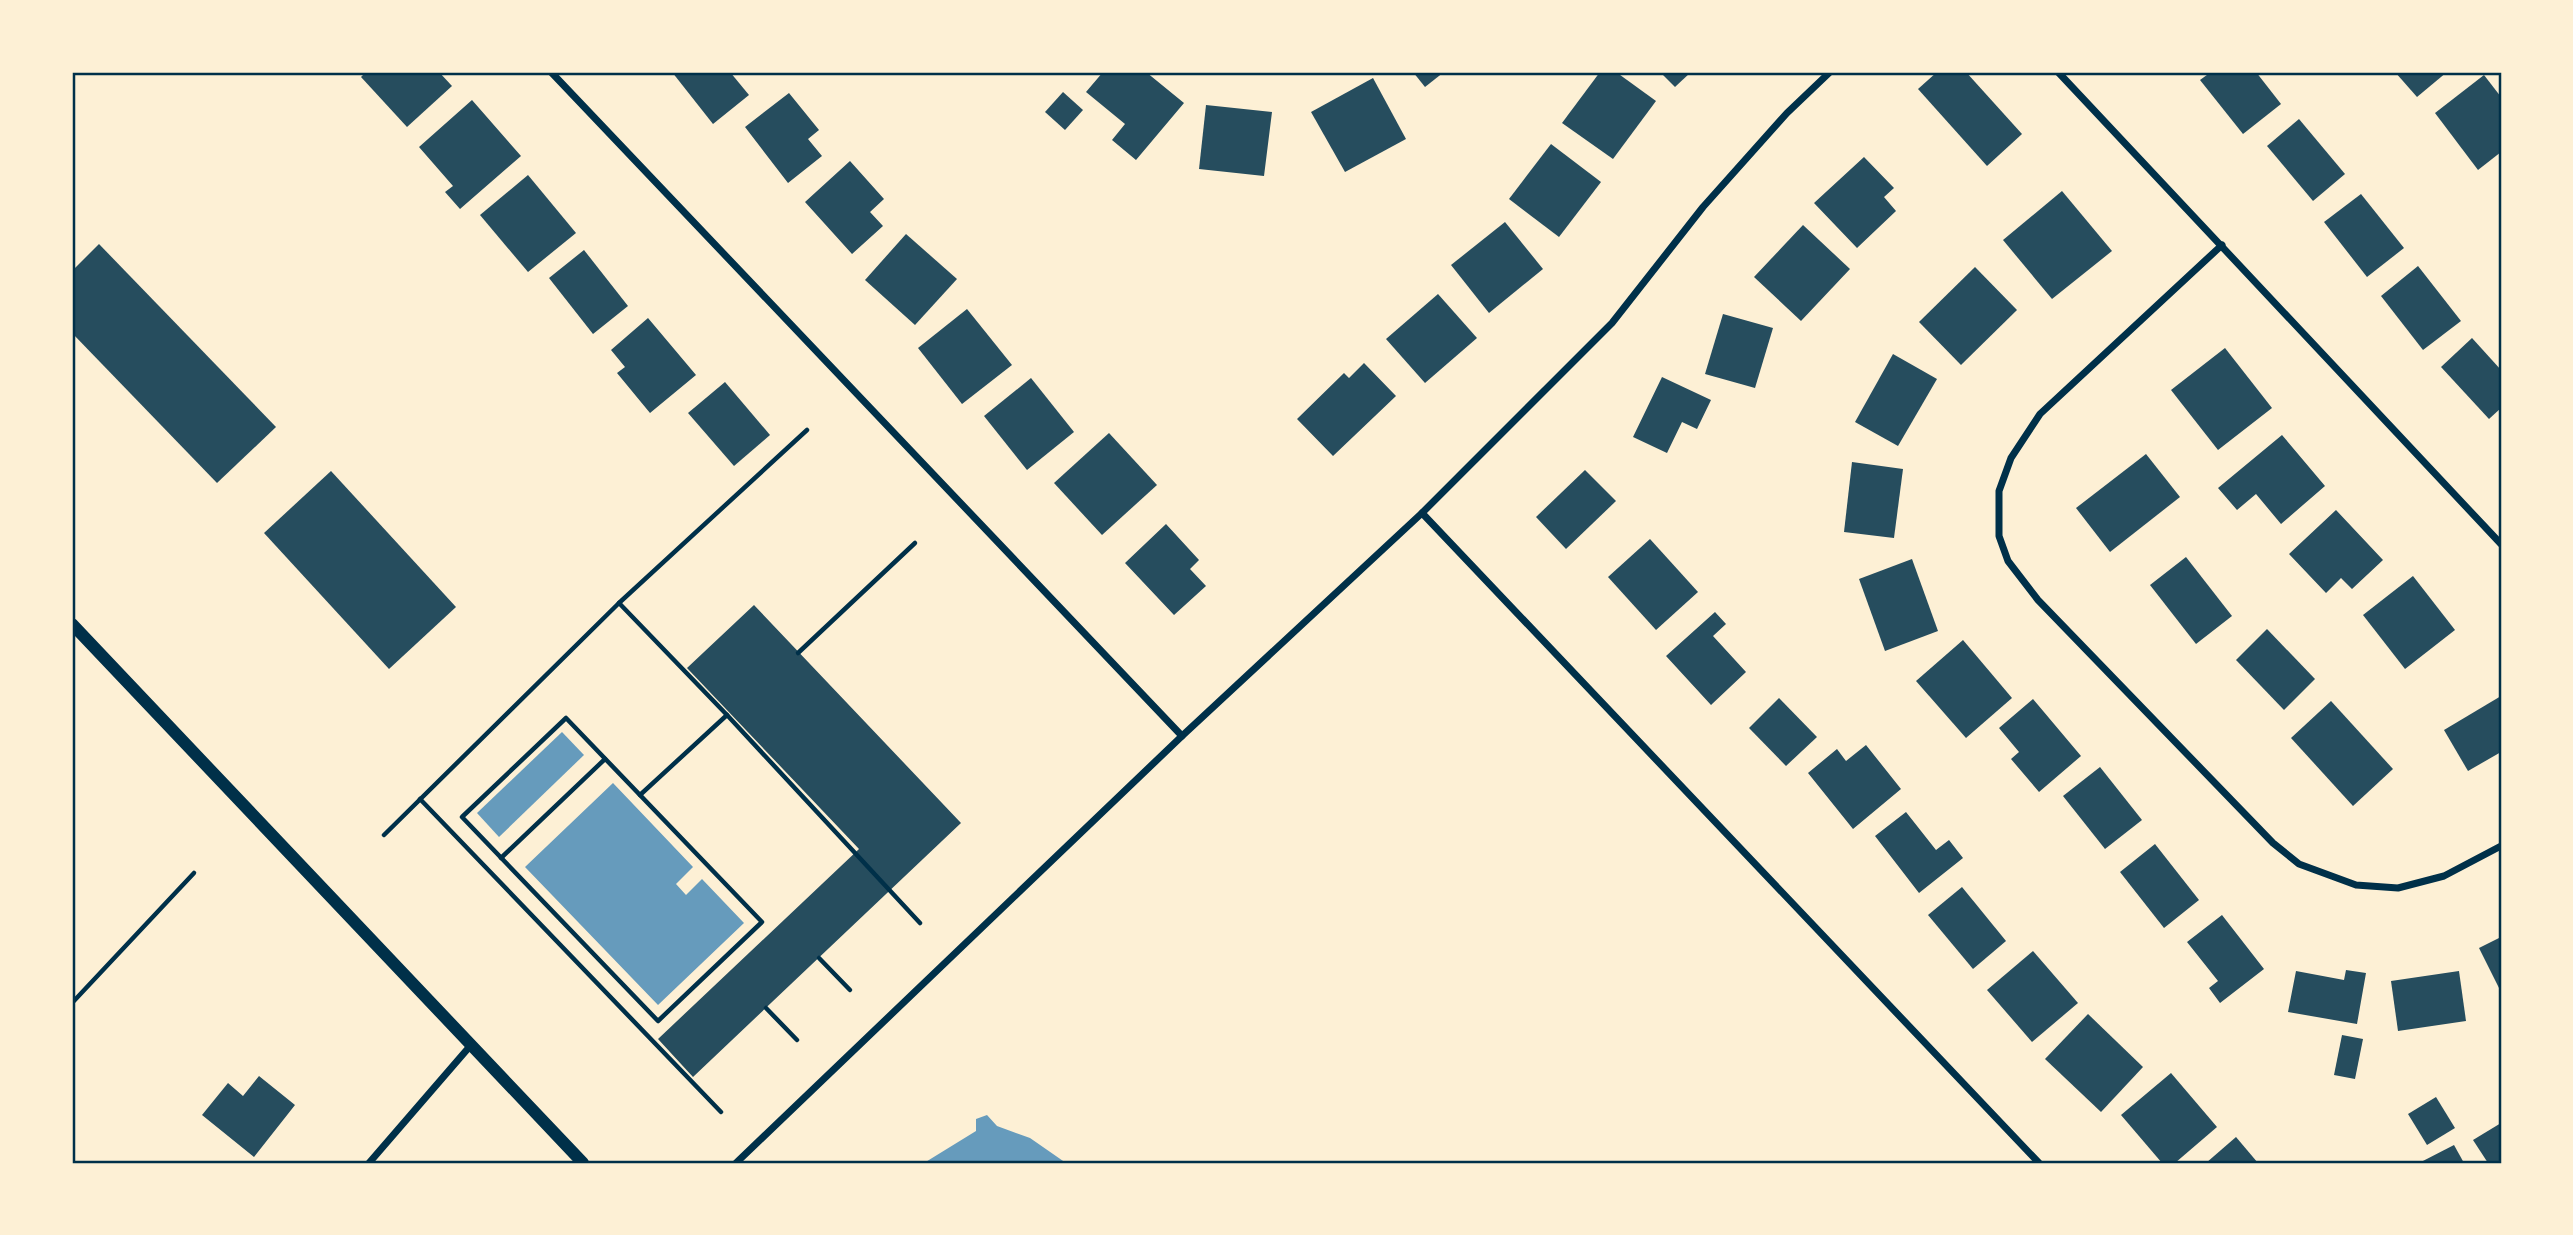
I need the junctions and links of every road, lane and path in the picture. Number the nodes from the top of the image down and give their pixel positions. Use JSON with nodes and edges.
{"nodes":[{"id":1,"x":551,"y":72,"type":"edge"},
{"id":2,"x":1830,"y":72,"type":"edge"},
{"id":3,"x":2058,"y":72,"type":"edge"},
{"id":4,"x":2222,"y":245,"type":"junction"},
{"id":5,"x":807,"y":430,"type":"dead end"},
{"id":6,"x":1422,"y":513,"type":"junction"},
{"id":7,"x":915,"y":543,"type":"dead end"},
{"id":8,"x":2501,"y":544,"type":"edge"},
{"id":9,"x":620,"y":603,"type":"junction"},
{"id":10,"x":72,"y":624,"type":"edge"},
{"id":11,"x":798,"y":653,"type":"dead end"},
{"id":12,"x":727,"y":715,"type":"junction"},
{"id":13,"x":1182,"y":736,"type":"junction"},
{"id":14,"x":605,"y":759,"type":"junction"},
{"id":15,"x":640,"y":795,"type":"junction"},
{"id":16,"x":420,"y":799,"type":"junction"},
{"id":17,"x":384,"y":835,"type":"dead end"},
{"id":18,"x":2501,"y":846,"type":"edge"},
{"id":19,"x":501,"y":858,"type":"junction"},
{"id":20,"x":194,"y":873,"type":"dead end"},
{"id":21,"x":920,"y":923,"type":"dead end"},
{"id":22,"x":819,"y":958,"type":"dead end"},
{"id":23,"x":850,"y":990,"type":"dead end"},
{"id":24,"x":72,"y":1003,"type":"edge"},
{"id":25,"x":766,"y":1008,"type":"dead end"},
{"id":26,"x":797,"y":1040,"type":"dead end"},
{"id":27,"x":471,"y":1045,"type":"junction"},
{"id":28,"x":721,"y":1112,"type":"dead end"},
{"id":29,"x":369,"y":1163,"type":"edge"},
{"id":30,"x":583,"y":1163,"type":"edge"},
{"id":31,"x":736,"y":1163,"type":"edge"},
{"id":32,"x":2039,"y":1163,"type":"edge"}],
"edges":[{"from":1,"to":13,"type":"street"},
{"from":2,"to":6,"type":"street"},
{"from":3,"to":4,"type":"street"},
{"from":4,"to":8,"type":"street"},
{"from":4,"to":18,"type":"street"},
{"from":5,"to":9,"type":"path"},
{"from":6,"to":13,"type":"street"},
{"from":6,"to":32,"type":"street"},
{"from":7,"to":11,"type":"path"},
{"from":9,"to":12,"type":"path"},
{"from":9,"to":16,"type":"path"},
{"from":10,"to":27,"type":"street"},
{"from":12,"to":15,"type":"path"},
{"from":12,"to":21,"type":"path"},
{"from":13,"to":31,"type":"street"},
{"from":14,"to":15,"type":"path"},
{"from":14,"to":19,"type":"path"},
{"from":14,"to":19,"type":"path"},
{"from":15,"to":19,"type":"path"},
{"from":16,"to":17,"type":"path"},
{"from":16,"to":28,"type":"path"},
{"from":20,"to":24,"type":"path"},
{"from":22,"to":23,"type":"path"},
{"from":25,"to":26,"type":"path"},
{"from":27,"to":29,"type":"street"},
{"from":27,"to":30,"type":"street"}]}
